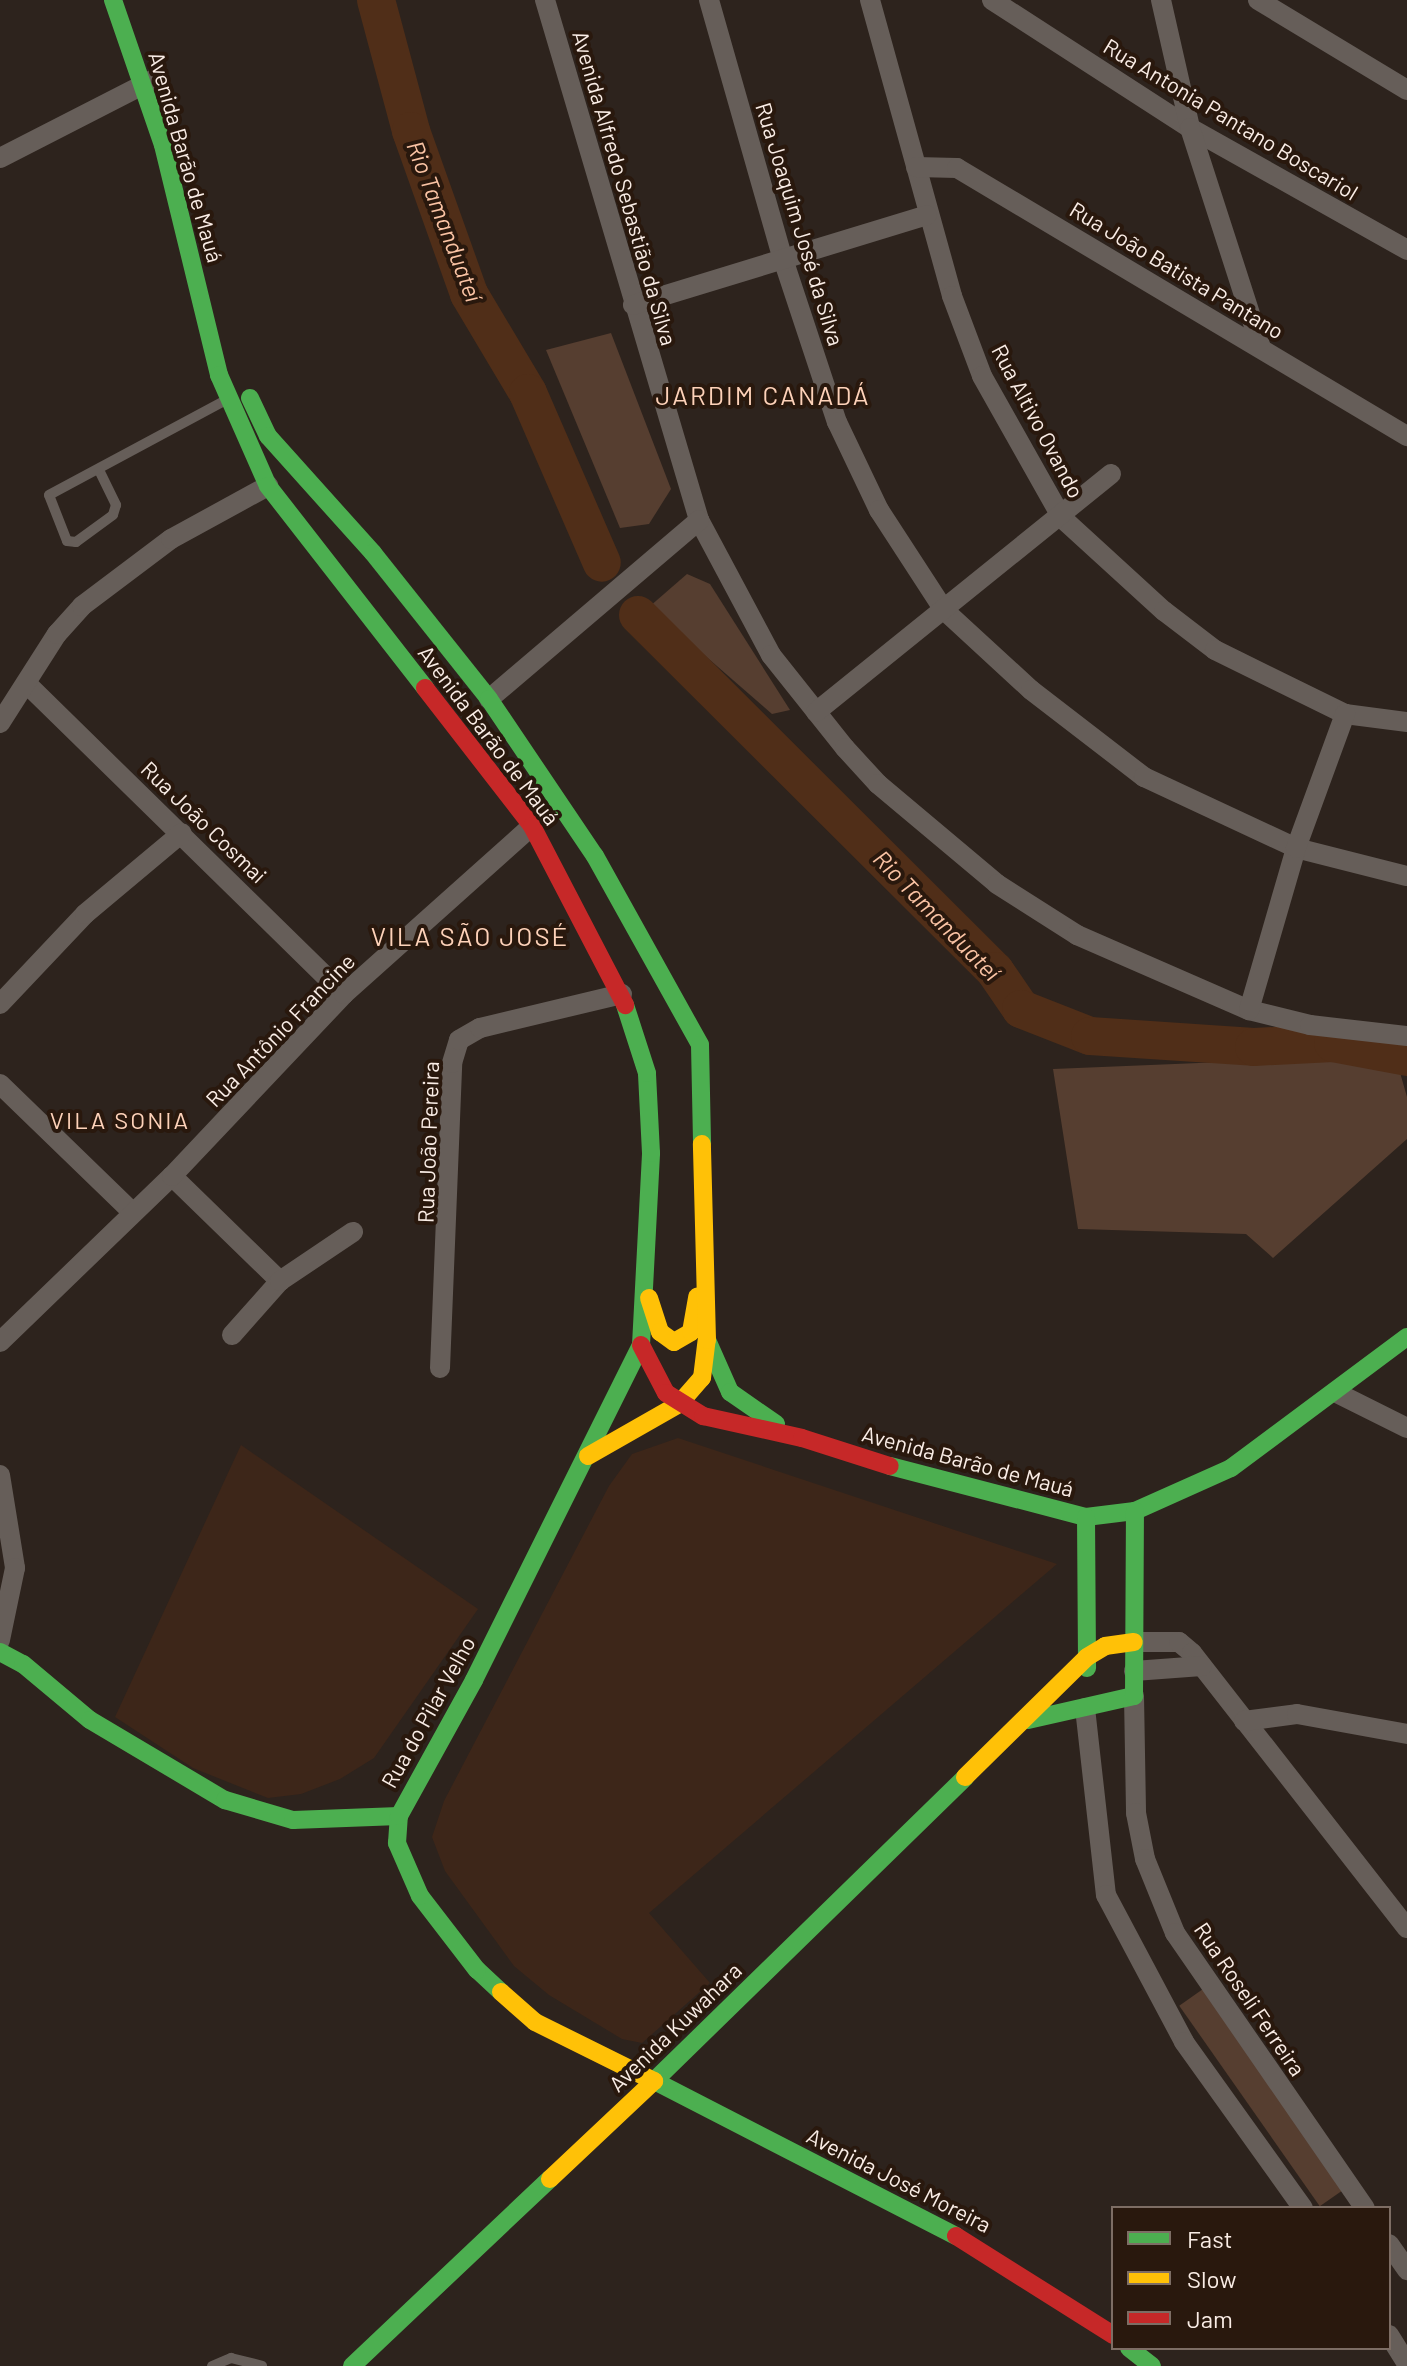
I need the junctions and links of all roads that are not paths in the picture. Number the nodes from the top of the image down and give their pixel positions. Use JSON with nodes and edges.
{"nodes":[{"id":1,"x":113,"y":0,"type":"edge"},
{"id":2,"x":545,"y":0,"type":"edge"},
{"id":3,"x":709,"y":0,"type":"edge"},
{"id":4,"x":870,"y":0,"type":"edge"},
{"id":5,"x":992,"y":0,"type":"edge"},
{"id":6,"x":1161,"y":0,"type":"edge"},
{"id":7,"x":1258,"y":0,"type":"edge"},
{"id":8,"x":136,"y":4,"type":"dead end"},
{"id":9,"x":151,"y":81,"type":"junction"},
{"id":10,"x":1407,"y":90,"type":"edge"},
{"id":11,"x":1190,"y":128,"type":"junction"},
{"id":12,"x":0,"y":158,"type":"edge"},
{"id":13,"x":916,"y":167,"type":"junction"},
{"id":14,"x":927,"y":215,"type":"junction"},
{"id":15,"x":1407,"y":250,"type":"edge"},
{"id":16,"x":783,"y":259,"type":"junction"},
{"id":17,"x":633,"y":305,"type":"junction"},
{"id":18,"x":1261,"y":348,"type":"junction"},
{"id":19,"x":228,"y":399,"type":"junction"},
{"id":20,"x":1407,"y":436,"type":"edge"},
{"id":21,"x":99,"y":470,"type":"junction"},
{"id":22,"x":1111,"y":474,"type":"dead end"},
{"id":23,"x":268,"y":486,"type":"junction"},
{"id":24,"x":1062,"y":518,"type":"junction"},
{"id":25,"x":699,"y":520,"type":"junction"},
{"id":26,"x":373,"y":553,"type":"junction"},
{"id":27,"x":341,"y":581,"type":"junction"},
{"id":28,"x":944,"y":610,"type":"junction"},
{"id":29,"x":28,"y":685,"type":"junction"},
{"id":30,"x":489,"y":699,"type":"junction"},
{"id":31,"x":816,"y":712,"type":"junction"},
{"id":32,"x":1345,"y":714,"type":"junction"},
{"id":33,"x":1407,"y":722,"type":"edge"},
{"id":34,"x":0,"y":723,"type":"edge"},
{"id":35,"x":532,"y":826,"type":"junction"},
{"id":36,"x":182,"y":833,"type":"junction"},
{"id":37,"x":1296,"y":848,"type":"junction"},
{"id":38,"x":1407,"y":876,"type":"edge"},
{"id":39,"x":344,"y":994,"type":"junction"},
{"id":40,"x":622,"y":994,"type":"junction"},
{"id":41,"x":0,"y":1004,"type":"edge"},
{"id":42,"x":1249,"y":1010,"type":"junction"},
{"id":43,"x":1407,"y":1036,"type":"edge"},
{"id":44,"x":0,"y":1084,"type":"edge"},
{"id":45,"x":172,"y":1176,"type":"junction"},
{"id":46,"x":131,"y":1211,"type":"junction"},
{"id":47,"x":353,"y":1232,"type":"dead end"},
{"id":48,"x":643,"y":1280,"type":"junction"},
{"id":49,"x":280,"y":1281,"type":"junction"},
{"id":50,"x":706,"y":1287,"type":"junction"},
{"id":51,"x":232,"y":1335,"type":"dead end"},
{"id":52,"x":1407,"y":1337,"type":"edge"},
{"id":53,"x":707,"y":1340,"type":"junction"},
{"id":54,"x":0,"y":1342,"type":"edge"},
{"id":55,"x":641,"y":1345,"type":"junction"},
{"id":56,"x":440,"y":1368,"type":"dead end"},
{"id":57,"x":1337,"y":1393,"type":"junction"},
{"id":58,"x":679,"y":1404,"type":"junction"},
{"id":59,"x":1407,"y":1428,"type":"edge"},
{"id":60,"x":802,"y":1438,"type":"junction"},
{"id":61,"x":588,"y":1456,"type":"junction"},
{"id":62,"x":0,"y":1475,"type":"edge"},
{"id":63,"x":1135,"y":1511,"type":"junction"},
{"id":64,"x":1086,"y":1517,"type":"junction"},
{"id":65,"x":0,"y":1640,"type":"edge"},
{"id":66,"x":1134,"y":1642,"type":"junction"},
{"id":67,"x":0,"y":1652,"type":"edge"},
{"id":68,"x":1087,"y":1657,"type":"junction"},
{"id":69,"x":1202,"y":1666,"type":"junction"},
{"id":70,"x":1134,"y":1671,"type":"junction"},
{"id":71,"x":1134,"y":1696,"type":"junction"},
{"id":72,"x":1085,"y":1708,"type":"junction"},
{"id":73,"x":1028,"y":1720,"type":"junction"},
{"id":74,"x":1244,"y":1721,"type":"junction"},
{"id":75,"x":1407,"y":1734,"type":"edge"},
{"id":76,"x":399,"y":1816,"type":"junction"},
{"id":77,"x":1407,"y":1928,"type":"edge"},
{"id":78,"x":654,"y":2081,"type":"junction"},
{"id":79,"x":1302,"y":2206,"type":"edge"},
{"id":80,"x":1364,"y":2206,"type":"edge"},
{"id":81,"x":1391,"y":2247,"type":"edge"},
{"id":82,"x":1407,"y":2270,"type":"edge"},
{"id":83,"x":1111,"y":2334,"type":"edge"},
{"id":84,"x":1391,"y":2338,"type":"edge"},
{"id":85,"x":1132,"y":2350,"type":"edge"},
{"id":86,"x":1407,"y":2364,"type":"edge"},
{"id":87,"x":212,"y":2366,"type":"edge"},
{"id":88,"x":262,"y":2366,"type":"edge"},
{"id":89,"x":352,"y":2366,"type":"edge"},
{"id":90,"x":1152,"y":2366,"type":"edge"}],
"edges":[{"from":1,"to":9,"type":"main road","name":"Avenida Barão de Mauá"},
{"from":2,"to":17,"type":"street","name":"Avenida Alfredo Sebastião da Silva"},
{"from":3,"to":16,"type":"street","name":"Rua Joaquim José da Silva"},
{"from":4,"to":13,"type":"street","name":"Rua Altivo Ovando"},
{"from":5,"to":11,"type":"street","name":"Rua Antonia Pantano Boscariol"},
{"from":6,"to":11,"type":"street"},
{"from":7,"to":10,"type":"street"},
{"from":8,"to":9,"type":"main road","name":"Avenida Barão de Mauá"},
{"from":9,"to":12,"type":"street"},
{"from":9,"to":19,"type":"main road","name":"Avenida Barão de Mauá"},
{"from":9,"to":26,"type":"main road","name":"Avenida Barão de Mauá"},
{"from":11,"to":15,"type":"street","name":"Rua Antonia Pantano Boscariol"},
{"from":11,"to":18,"type":"street"},
{"from":13,"to":14,"type":"street","name":"Rua Altivo Ovando"},
{"from":13,"to":18,"type":"street","name":"Rua João Batista Pantano"},
{"from":14,"to":16,"type":"street"},
{"from":14,"to":24,"type":"street","name":"Rua Altivo Ovando"},
{"from":16,"to":17,"type":"street"},
{"from":16,"to":28,"type":"street","name":"Rua Joaquim José da Silva"},
{"from":17,"to":25,"type":"street","name":"Avenida Alfredo Sebastião da Silva"},
{"from":18,"to":20,"type":"street","name":"Rua João Batista Pantano"},
{"from":19,"to":21,"type":"lane"},
{"from":19,"to":23,"type":"main road","name":"Avenida Barão de Mauá"},
{"from":21,"to":21,"type":"lane"},
{"from":22,"to":24,"type":"street"},
{"from":23,"to":27,"type":"main road","name":"Avenida Barão de Mauá"},
{"from":23,"to":29,"type":"street"},
{"from":24,"to":28,"type":"street"},
{"from":24,"to":32,"type":"street","name":"Rua Altivo Ovando"},
{"from":25,"to":30,"type":"street"},
{"from":25,"to":31,"type":"street","name":"Avenida Alfredo Sebastião da Silva"},
{"from":26,"to":27,"type":"main road"},
{"from":26,"to":30,"type":"main road","name":"Avenida Barão de Mauá"},
{"from":27,"to":35,"type":"main road","name":"Avenida Barão de Mauá"},
{"from":28,"to":31,"type":"street"},
{"from":28,"to":37,"type":"street","name":"Rua Joaquim José da Silva"},
{"from":29,"to":34,"type":"street"},
{"from":29,"to":36,"type":"street","name":"Rua João Cosmai"},
{"from":30,"to":50,"type":"main road","name":"Avenida Barão de Mauá"},
{"from":31,"to":42,"type":"street","name":"Avenida Alfredo Sebastião da Silva"},
{"from":32,"to":33,"type":"street","name":"Rua Altivo Ovando"},
{"from":32,"to":37,"type":"street"},
{"from":35,"to":39,"type":"street","name":"Rua Antônio Francine"},
{"from":35,"to":40,"type":"main road","name":"Avenida Barão de Mauá"},
{"from":36,"to":39,"type":"street","name":"Rua João Cosmai"},
{"from":36,"to":41,"type":"street"},
{"from":37,"to":38,"type":"street","name":"Rua Joaquim José da Silva"},
{"from":37,"to":42,"type":"street"},
{"from":39,"to":45,"type":"street","name":"Rua Antônio Francine"},
{"from":40,"to":48,"type":"main road","name":"Avenida Barão de Mauá"},
{"from":40,"to":56,"type":"street","name":"Rua João Pereira"},
{"from":42,"to":43,"type":"street","name":"Avenida Alfredo Sebastião da Silva"},
{"from":44,"to":46,"type":"street"},
{"from":45,"to":46,"type":"street","name":"Rua Antônio Francine"},
{"from":45,"to":49,"type":"street"},
{"from":46,"to":54,"type":"street","name":"Rua Antônio Francine"},
{"from":47,"to":49,"type":"street"},
{"from":48,"to":50,"type":"main road"},
{"from":48,"to":55,"type":"main road","name":"Avenida Barão de Mauá"},
{"from":49,"to":51,"type":"street"},
{"from":50,"to":53,"type":"main road","name":"Avenida Barão de Mauá"},
{"from":52,"to":57,"type":"main road","name":"Avenida Barão de Mauá"},
{"from":53,"to":58,"type":"main road"},
{"from":53,"to":60,"type":"main road","name":"Avenida Barão de Mauá"},
{"from":55,"to":58,"type":"main road","name":"Avenida Barão de Mauá"},
{"from":55,"to":61,"type":"main road","name":"Rua do Pilar Velho"},
{"from":57,"to":59,"type":"street"},
{"from":57,"to":63,"type":"main road","name":"Avenida Barão de Mauá"},
{"from":58,"to":60,"type":"main road","name":"Avenida Barão de Mauá"},
{"from":58,"to":61,"type":"main road"},
{"from":60,"to":64,"type":"main road","name":"Avenida Barão de Mauá"},
{"from":61,"to":76,"type":"main road","name":"Rua do Pilar Velho"},
{"from":62,"to":65,"type":"street"},
{"from":63,"to":64,"type":"main road","name":"Avenida Barão de Mauá"},
{"from":63,"to":66,"type":"main road","name":"Rua Roseli Ferreira"},
{"from":64,"to":68,"type":"main road"},
{"from":66,"to":68,"type":"main road","name":"Avenida Kuwahara"},
{"from":66,"to":69,"type":"street"},
{"from":66,"to":70,"type":"main road","name":"Rua Roseli Ferreira"},
{"from":67,"to":76,"type":"main road"},
{"from":68,"to":72,"type":"main road"},
{"from":68,"to":73,"type":"main road","name":"Avenida Kuwahara"},
{"from":69,"to":70,"type":"street"},
{"from":69,"to":74,"type":"street"},
{"from":70,"to":71,"type":"main road","name":"Rua Roseli Ferreira"},
{"from":71,"to":72,"type":"main road"},
{"from":71,"to":80,"type":"street","name":"Rua Roseli Ferreira"},
{"from":72,"to":73,"type":"main road"},
{"from":72,"to":79,"type":"street"},
{"from":73,"to":78,"type":"main road","name":"Avenida Kuwahara"},
{"from":74,"to":75,"type":"street"},
{"from":74,"to":77,"type":"street"},
{"from":76,"to":78,"type":"main road","name":"Rua do Pilar Velho"},
{"from":78,"to":83,"type":"main road","name":"Avenida José Moreira"},
{"from":78,"to":89,"type":"main road","name":"Avenida Kuwahara"},
{"from":81,"to":82,"type":"street"},
{"from":84,"to":86,"type":"street"},
{"from":85,"to":90,"type":"main road"},
{"from":87,"to":88,"type":"lane"}]}
